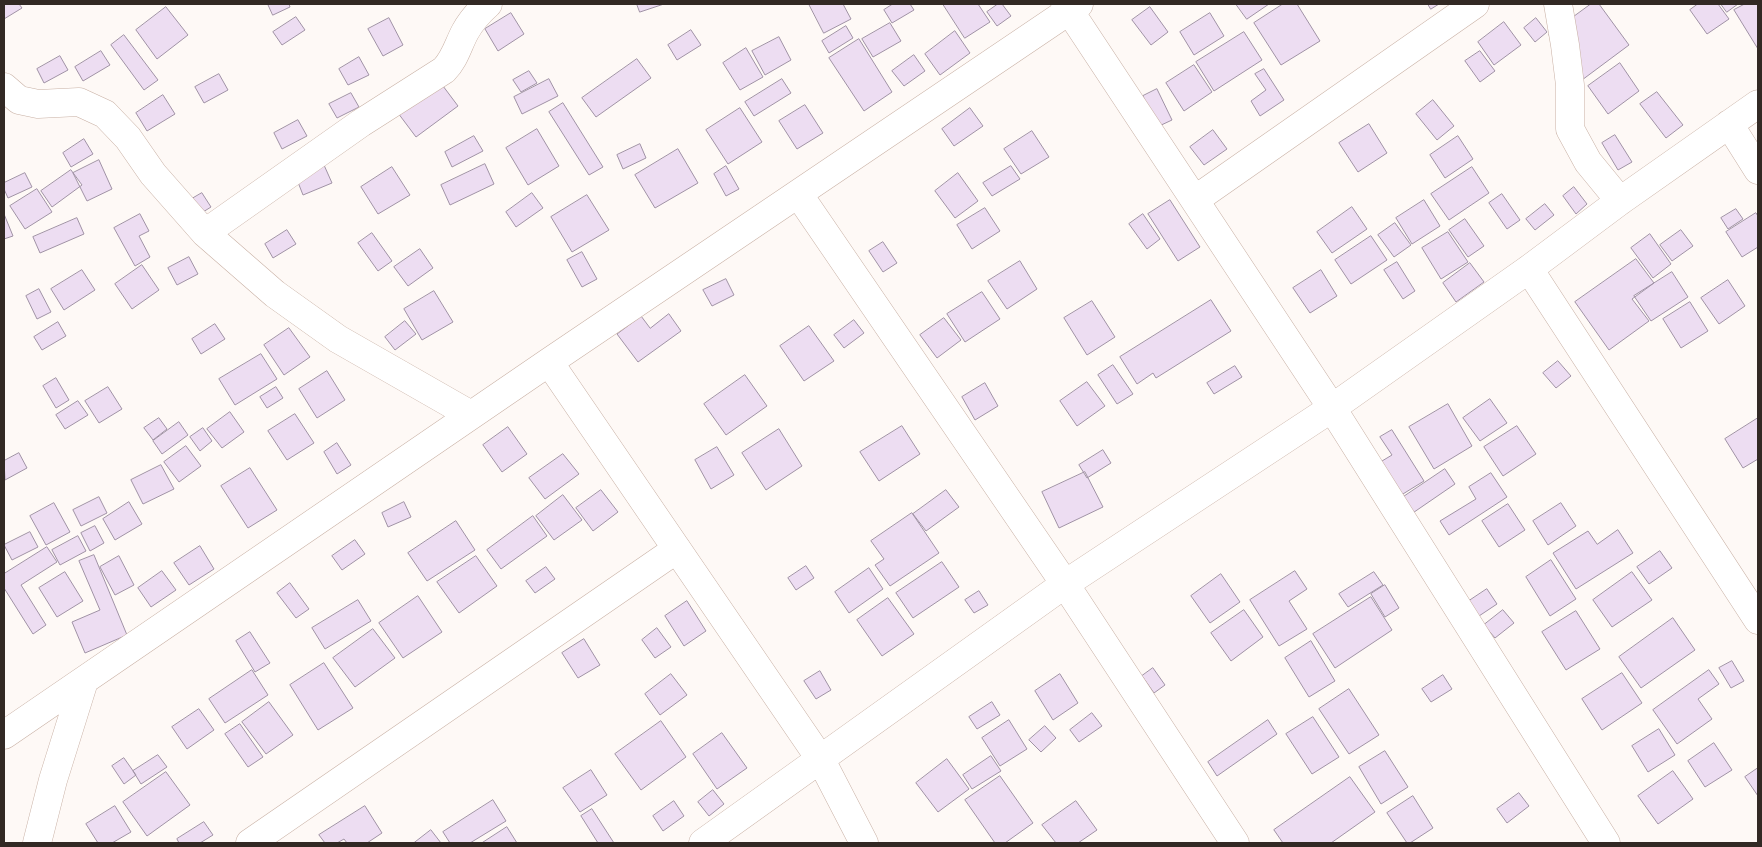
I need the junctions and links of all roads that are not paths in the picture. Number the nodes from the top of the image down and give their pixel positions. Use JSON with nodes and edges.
{"nodes":[{"id":1,"x":488,"y":4,"type":"edge"},
{"id":2,"x":1475,"y":4,"type":"edge"},
{"id":3,"x":1558,"y":4,"type":"edge"},
{"id":4,"x":1071,"y":6,"type":"edge"},
{"id":5,"x":4,"y":88,"type":"edge"},
{"id":6,"x":1758,"y":104,"type":"edge"},
{"id":7,"x":1729,"y":124,"type":"junction"},
{"id":8,"x":1758,"y":170,"type":"edge"},
{"id":9,"x":799,"y":194,"type":"junction"},
{"id":10,"x":1196,"y":199,"type":"junction"},
{"id":11,"x":1620,"y":201,"type":"junction"},
{"id":12,"x":205,"y":233,"type":"junction"},
{"id":13,"x":1530,"y":269,"type":"junction"},
{"id":14,"x":549,"y":362,"type":"junction"},
{"id":15,"x":1332,"y":408,"type":"junction"},
{"id":16,"x":472,"y":415,"type":"junction"},
{"id":17,"x":677,"y":549,"type":"junction"},
{"id":18,"x":1065,"y":584,"type":"junction"},
{"id":19,"x":1758,"y":620,"type":"edge"},
{"id":20,"x":84,"y":680,"type":"junction"},
{"id":21,"x":4,"y":735,"type":"edge"},
{"id":22,"x":821,"y":760,"type":"junction"},
{"id":23,"x":37,"y":843,"type":"edge"},
{"id":24,"x":250,"y":843,"type":"edge"},
{"id":25,"x":703,"y":843,"type":"edge"},
{"id":26,"x":864,"y":843,"type":"edge"},
{"id":27,"x":1235,"y":843,"type":"edge"},
{"id":28,"x":1606,"y":843,"type":"edge"}],
"edges":[{"from":1,"to":12,"type":"street"},
{"from":2,"to":10,"type":"street"},
{"from":3,"to":11,"type":"street"},
{"from":4,"to":9,"type":"street"},
{"from":4,"to":10,"type":"street"},
{"from":5,"to":12,"type":"street"},
{"from":6,"to":7,"type":"street"},
{"from":7,"to":8,"type":"street"},
{"from":7,"to":11,"type":"street"},
{"from":9,"to":14,"type":"street"},
{"from":9,"to":18,"type":"street"},
{"from":10,"to":15,"type":"street"},
{"from":11,"to":13,"type":"street"},
{"from":12,"to":16,"type":"street"},
{"from":13,"to":15,"type":"street"},
{"from":13,"to":19,"type":"street"},
{"from":14,"to":16,"type":"street"},
{"from":14,"to":17,"type":"street"},
{"from":15,"to":18,"type":"street"},
{"from":15,"to":28,"type":"street"},
{"from":16,"to":20,"type":"street"},
{"from":17,"to":22,"type":"street"},
{"from":17,"to":24,"type":"street"},
{"from":18,"to":22,"type":"street"},
{"from":18,"to":27,"type":"street"},
{"from":20,"to":21,"type":"street"},
{"from":20,"to":23,"type":"street"},
{"from":22,"to":25,"type":"street"},
{"from":22,"to":26,"type":"street"}]}
